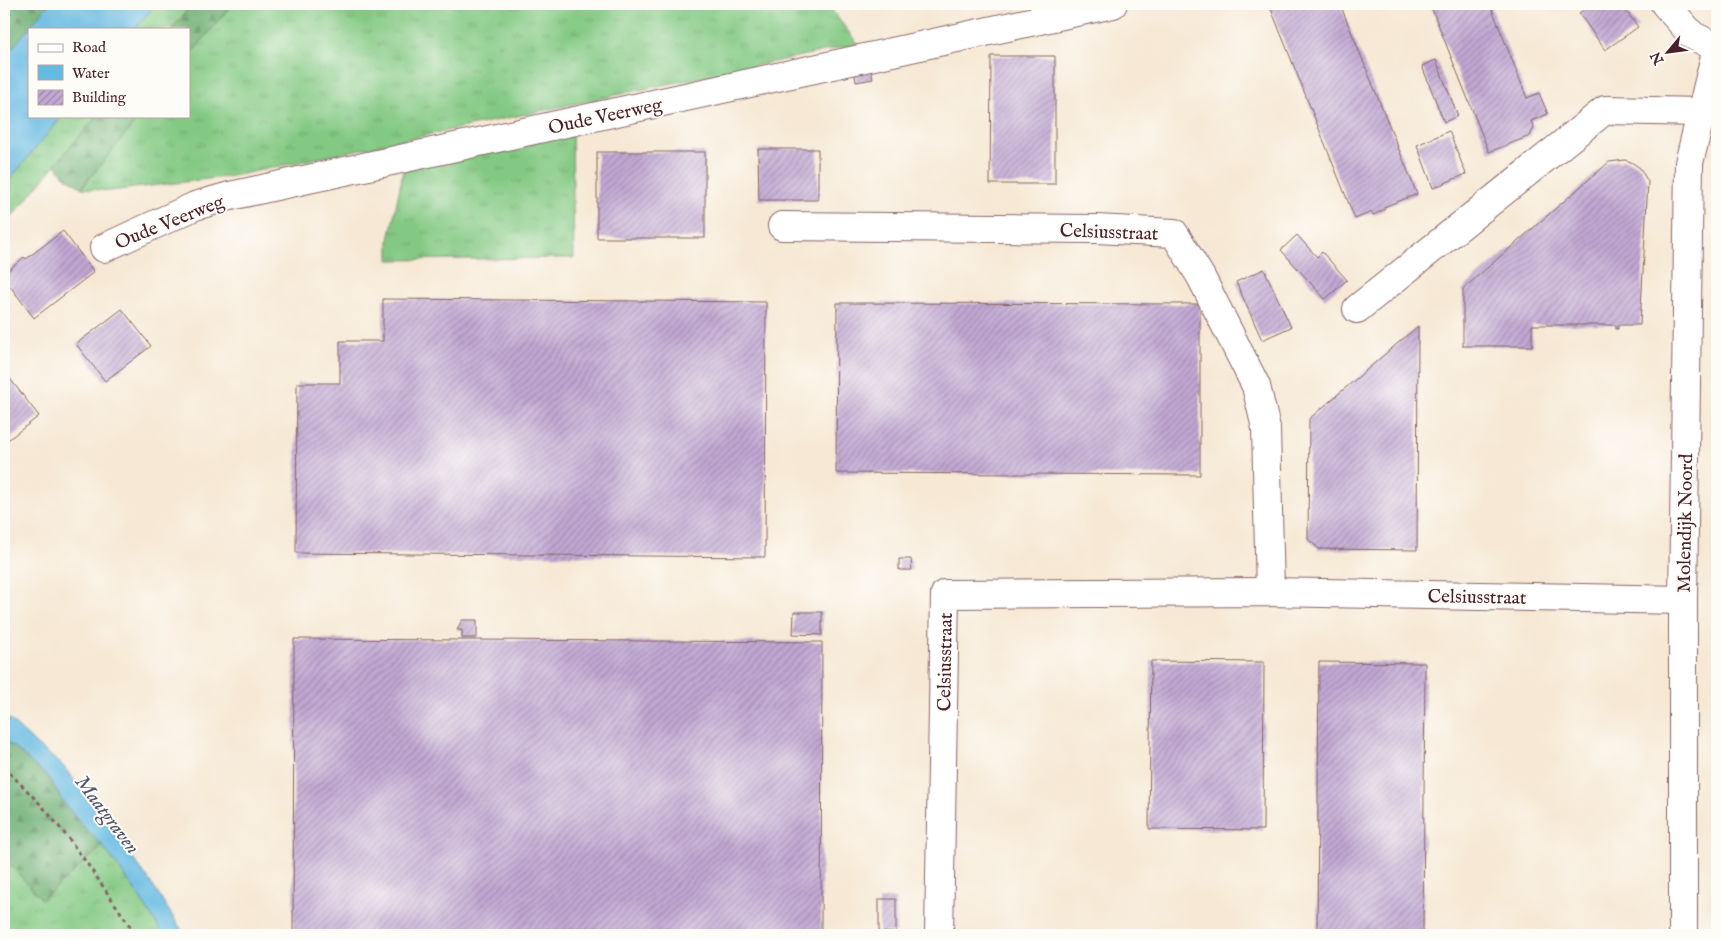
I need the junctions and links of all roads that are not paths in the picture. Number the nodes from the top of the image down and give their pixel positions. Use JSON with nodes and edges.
{"nodes":[{"id":1,"x":1113,"y":4,"type":"edge"},
{"id":2,"x":1666,"y":4,"type":"edge"},
{"id":3,"x":1717,"y":48,"type":"edge"},
{"id":4,"x":1701,"y":112,"type":"junction"},
{"id":5,"x":782,"y":226,"type":"dead end"},
{"id":6,"x":104,"y":248,"type":"dead end"},
{"id":7,"x":1357,"y":309,"type":"dead end"},
{"id":8,"x":1270,"y":592,"type":"junction"},
{"id":9,"x":1683,"y":600,"type":"junction"},
{"id":10,"x":939,"y":935,"type":"edge"},
{"id":11,"x":1682,"y":935,"type":"edge"}],
"edges":[{"from":1,"to":6,"type":"street","name":"Oude Veerweg"},
{"from":2,"to":3,"type":"street"},
{"from":3,"to":4,"type":"street","name":"Molendijk Noord"},
{"from":4,"to":7,"type":"street"},
{"from":4,"to":9,"type":"street","name":"Molendijk Noord"},
{"from":5,"to":8,"type":"street","name":"Celsiusstraat"},
{"from":8,"to":9,"type":"street","name":"Celsiusstraat"},
{"from":8,"to":10,"type":"street","name":"Celsiusstraat"},
{"from":9,"to":11,"type":"street","name":"Molendijk Noord"}]}
